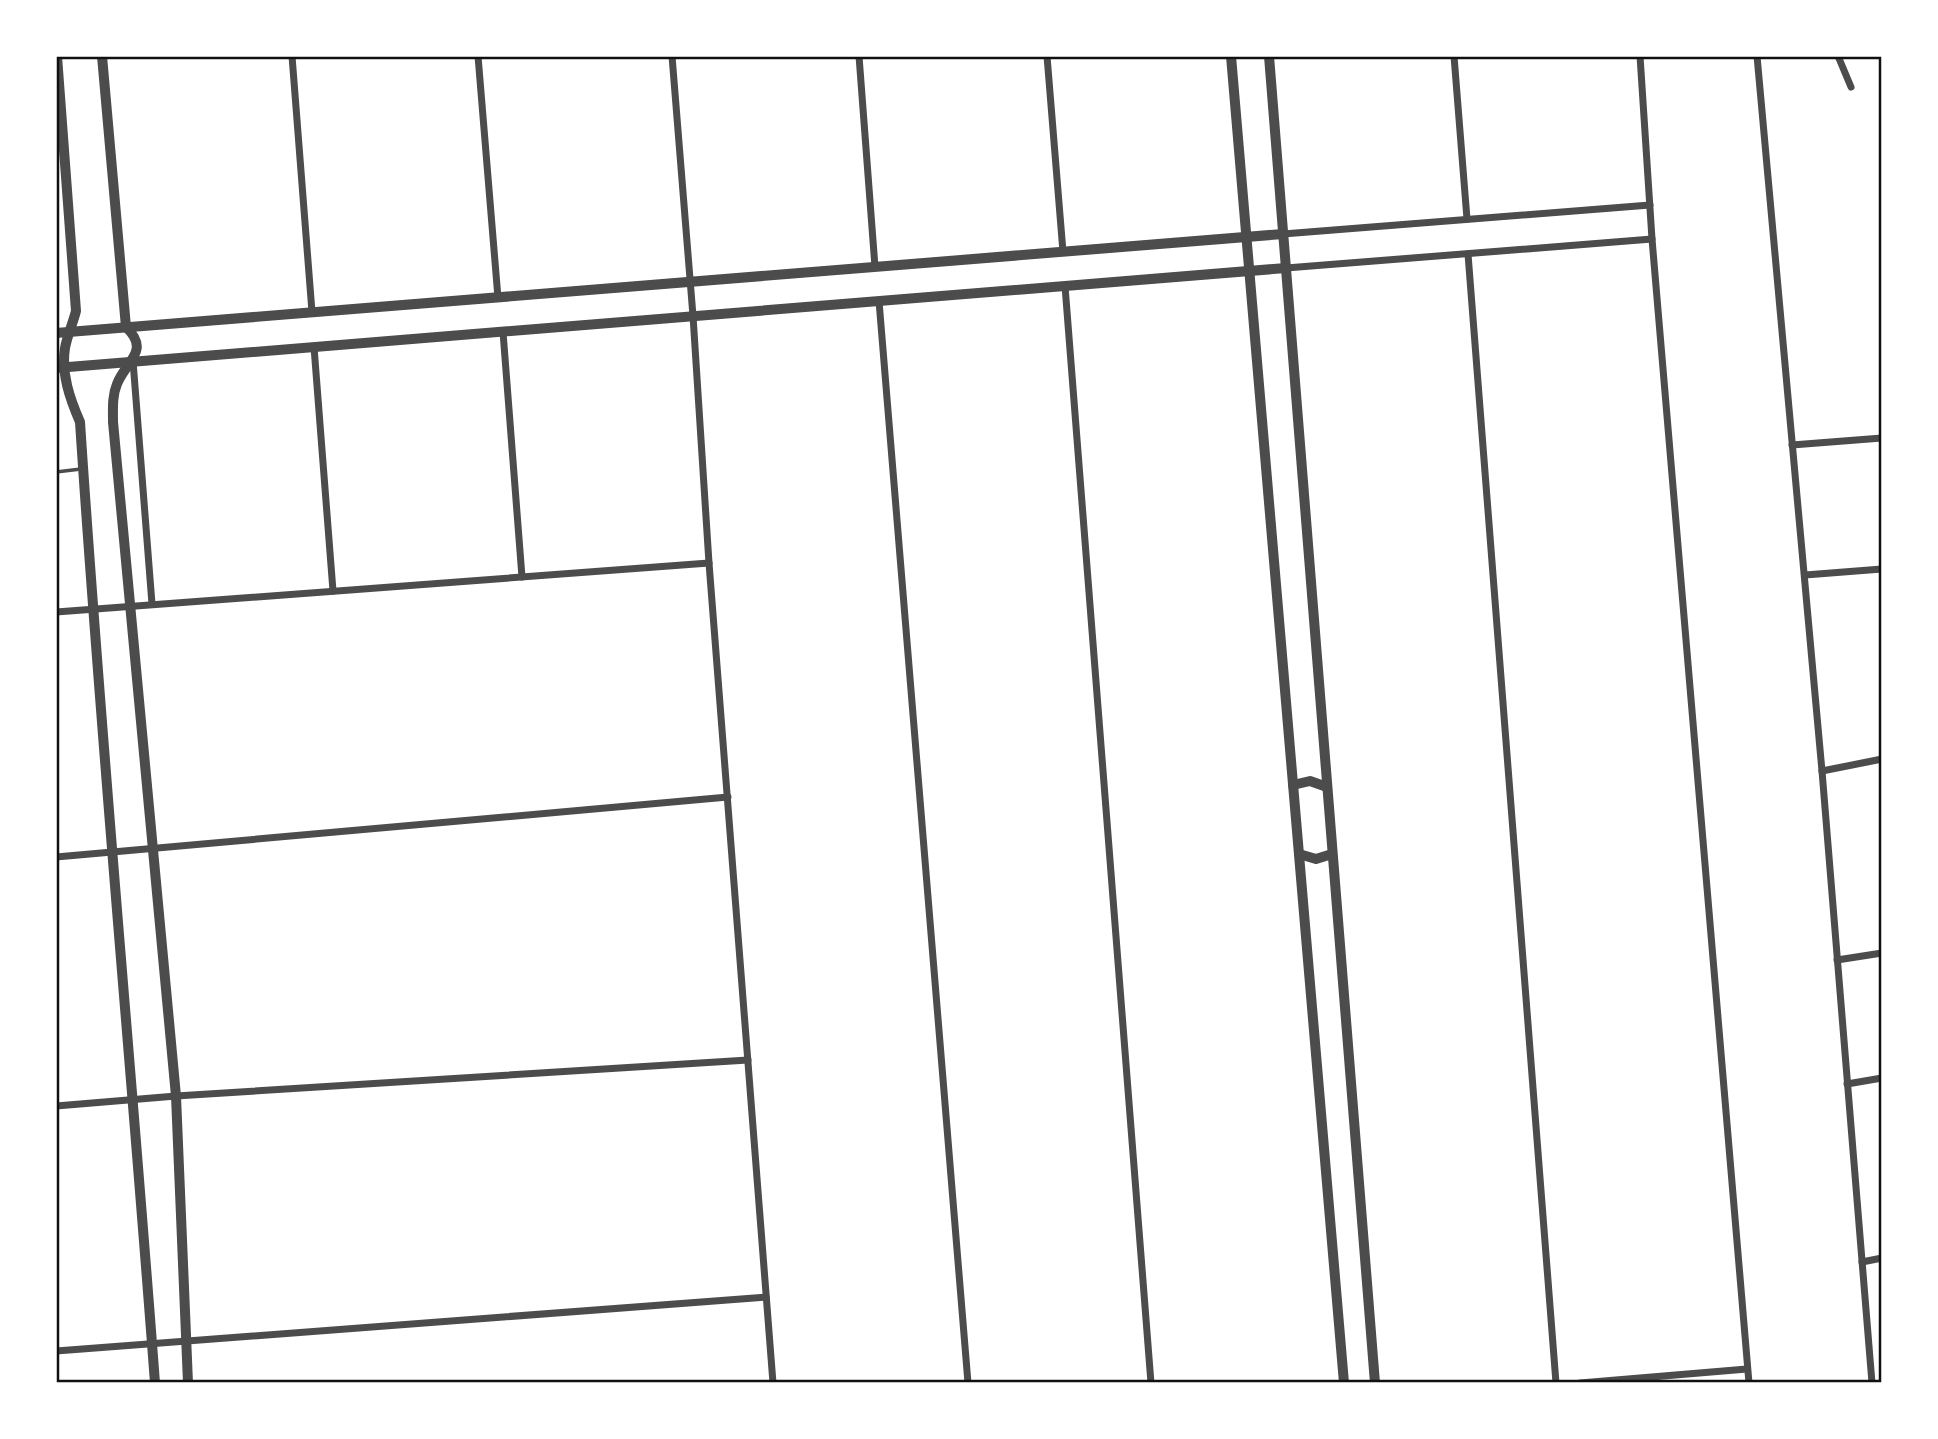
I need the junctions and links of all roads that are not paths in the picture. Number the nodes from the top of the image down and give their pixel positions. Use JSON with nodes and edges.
{"nodes":[{"id":1,"x":57,"y":56,"type":"edge"},
{"id":2,"x":102,"y":56,"type":"edge"},
{"id":3,"x":292,"y":56,"type":"edge"},
{"id":4,"x":478,"y":56,"type":"edge"},
{"id":5,"x":672,"y":56,"type":"edge"},
{"id":6,"x":859,"y":56,"type":"edge"},
{"id":7,"x":1047,"y":56,"type":"edge"},
{"id":8,"x":1231,"y":56,"type":"edge"},
{"id":9,"x":1269,"y":56,"type":"edge"},
{"id":10,"x":1454,"y":56,"type":"edge"},
{"id":11,"x":1640,"y":56,"type":"edge"},
{"id":12,"x":1756,"y":56,"type":"edge"},
{"id":13,"x":1838,"y":56,"type":"edge"},
{"id":14,"x":1850,"y":87,"type":"dead end"},
{"id":15,"x":1650,"y":205,"type":"junction"},
{"id":16,"x":1467,"y":219,"type":"junction"},
{"id":17,"x":1283,"y":234,"type":"junction"},
{"id":18,"x":1247,"y":237,"type":"junction"},
{"id":19,"x":1652,"y":239,"type":"junction"},
{"id":20,"x":1063,"y":252,"type":"junction"},
{"id":21,"x":1468,"y":254,"type":"junction"},
{"id":22,"x":875,"y":267,"type":"junction"},
{"id":23,"x":1286,"y":268,"type":"junction"},
{"id":24,"x":1249,"y":271,"type":"junction"},
{"id":25,"x":690,"y":282,"type":"junction"},
{"id":26,"x":1065,"y":286,"type":"junction"},
{"id":27,"x":498,"y":298,"type":"junction"},
{"id":28,"x":879,"y":301,"type":"junction"},
{"id":29,"x":312,"y":312,"type":"junction"},
{"id":30,"x":693,"y":316,"type":"junction"},
{"id":31,"x":126,"y":327,"type":"junction"},
{"id":32,"x":71,"y":332,"type":"junction"},
{"id":33,"x":503,"y":332,"type":"junction"},
{"id":34,"x":56,"y":333,"type":"edge"},
{"id":35,"x":314,"y":347,"type":"junction"},
{"id":36,"x":133,"y":361,"type":"junction"},
{"id":37,"x":60,"y":368,"type":"edge"},
{"id":38,"x":1882,"y":438,"type":"edge"},
{"id":39,"x":1792,"y":445,"type":"junction"},
{"id":40,"x":83,"y":469,"type":"junction"},
{"id":41,"x":56,"y":472,"type":"edge"},
{"id":42,"x":709,"y":563,"type":"junction"},
{"id":43,"x":1882,"y":569,"type":"edge"},
{"id":44,"x":1805,"y":575,"type":"junction"},
{"id":45,"x":522,"y":577,"type":"junction"},
{"id":46,"x":334,"y":591,"type":"junction"},
{"id":47,"x":152,"y":604,"type":"junction"},
{"id":48,"x":130,"y":606,"type":"junction"},
{"id":49,"x":92,"y":608,"type":"junction"},
{"id":50,"x":56,"y":612,"type":"edge"},
{"id":51,"x":1882,"y":759,"type":"edge"},
{"id":52,"x":1822,"y":771,"type":"junction"},
{"id":53,"x":1293,"y":785,"type":"junction"},
{"id":54,"x":1327,"y":787,"type":"junction"},
{"id":55,"x":728,"y":797,"type":"junction"},
{"id":56,"x":153,"y":849,"type":"junction"},
{"id":57,"x":111,"y":852,"type":"junction"},
{"id":58,"x":1332,"y":854,"type":"junction"},
{"id":59,"x":1299,"y":855,"type":"junction"},
{"id":60,"x":56,"y":857,"type":"edge"},
{"id":61,"x":1882,"y":953,"type":"edge"},
{"id":62,"x":1838,"y":960,"type":"junction"},
{"id":63,"x":748,"y":1059,"type":"junction"},
{"id":64,"x":1882,"y":1078,"type":"edge"},
{"id":65,"x":1847,"y":1084,"type":"junction"},
{"id":66,"x":176,"y":1096,"type":"junction"},
{"id":67,"x":134,"y":1099,"type":"junction"},
{"id":68,"x":56,"y":1106,"type":"edge"},
{"id":69,"x":1882,"y":1258,"type":"edge"},
{"id":70,"x":1862,"y":1262,"type":"junction"},
{"id":71,"x":766,"y":1297,"type":"junction"},
{"id":72,"x":185,"y":1339,"type":"junction"},
{"id":73,"x":152,"y":1342,"type":"junction"},
{"id":74,"x":56,"y":1351,"type":"edge"},
{"id":75,"x":1747,"y":1369,"type":"junction"},
{"id":76,"x":1882,"y":1372,"type":"edge"},
{"id":77,"x":1872,"y":1374,"type":"junction"},
{"id":78,"x":155,"y":1383,"type":"edge"},
{"id":79,"x":188,"y":1383,"type":"edge"},
{"id":80,"x":773,"y":1383,"type":"edge"},
{"id":81,"x":968,"y":1383,"type":"edge"},
{"id":82,"x":1150,"y":1383,"type":"edge"},
{"id":83,"x":1344,"y":1383,"type":"edge"},
{"id":84,"x":1375,"y":1383,"type":"edge"},
{"id":85,"x":1556,"y":1383,"type":"edge"},
{"id":86,"x":1580,"y":1383,"type":"edge"},
{"id":87,"x":1749,"y":1383,"type":"edge"},
{"id":88,"x":1872,"y":1383,"type":"edge"}],
"edges":[{"from":1,"to":32,"type":"street"},
{"from":2,"to":31,"type":"street"},
{"from":3,"to":29,"type":"street"},
{"from":4,"to":27,"type":"street"},
{"from":5,"to":25,"type":"street"},
{"from":6,"to":22,"type":"street"},
{"from":7,"to":20,"type":"street"},
{"from":8,"to":18,"type":"street"},
{"from":9,"to":17,"type":"street"},
{"from":10,"to":16,"type":"street"},
{"from":11,"to":15,"type":"street"},
{"from":12,"to":39,"type":"street"},
{"from":13,"to":14,"type":"street"},
{"from":15,"to":16,"type":"street"},
{"from":15,"to":19,"type":"street"},
{"from":16,"to":17,"type":"street"},
{"from":17,"to":18,"type":"street"},
{"from":17,"to":23,"type":"street"},
{"from":18,"to":20,"type":"street"},
{"from":18,"to":24,"type":"street"},
{"from":19,"to":21,"type":"street"},
{"from":19,"to":75,"type":"street"},
{"from":20,"to":22,"type":"street"},
{"from":21,"to":23,"type":"street"},
{"from":21,"to":85,"type":"street"},
{"from":22,"to":25,"type":"street"},
{"from":23,"to":24,"type":"street"},
{"from":23,"to":54,"type":"street"},
{"from":24,"to":26,"type":"street"},
{"from":24,"to":53,"type":"street"},
{"from":25,"to":27,"type":"street"},
{"from":25,"to":30,"type":"street"},
{"from":26,"to":28,"type":"street"},
{"from":26,"to":82,"type":"street"},
{"from":27,"to":29,"type":"street"},
{"from":28,"to":30,"type":"street"},
{"from":28,"to":81,"type":"street"},
{"from":29,"to":31,"type":"street"},
{"from":30,"to":33,"type":"street"},
{"from":30,"to":42,"type":"street"},
{"from":31,"to":32,"type":"street"},
{"from":31,"to":36,"type":"street"},
{"from":32,"to":34,"type":"street"},
{"from":32,"to":37,"type":"street"},
{"from":33,"to":35,"type":"street"},
{"from":33,"to":45,"type":"street"},
{"from":35,"to":36,"type":"street"},
{"from":35,"to":46,"type":"street"},
{"from":36,"to":37,"type":"street"},
{"from":36,"to":47,"type":"street"},
{"from":36,"to":48,"type":"street"},
{"from":37,"to":40,"type":"street"},
{"from":38,"to":39,"type":"street"},
{"from":39,"to":44,"type":"street"},
{"from":40,"to":41,"type":"lane"},
{"from":40,"to":49,"type":"street"},
{"from":42,"to":45,"type":"street"},
{"from":42,"to":55,"type":"street"},
{"from":43,"to":44,"type":"street"},
{"from":44,"to":52,"type":"street"},
{"from":45,"to":46,"type":"street"},
{"from":46,"to":47,"type":"street"},
{"from":47,"to":48,"type":"street"},
{"from":48,"to":49,"type":"street"},
{"from":48,"to":56,"type":"street"},
{"from":49,"to":50,"type":"street"},
{"from":49,"to":57,"type":"street"},
{"from":51,"to":52,"type":"street"},
{"from":52,"to":62,"type":"street"},
{"from":53,"to":54,"type":"street"},
{"from":53,"to":59,"type":"street"},
{"from":54,"to":58,"type":"street"},
{"from":55,"to":56,"type":"street"},
{"from":55,"to":63,"type":"street"},
{"from":56,"to":57,"type":"street"},
{"from":56,"to":66,"type":"street"},
{"from":57,"to":60,"type":"street"},
{"from":57,"to":67,"type":"street"},
{"from":58,"to":59,"type":"street"},
{"from":58,"to":84,"type":"street"},
{"from":59,"to":83,"type":"street"},
{"from":61,"to":62,"type":"street"},
{"from":62,"to":65,"type":"street"},
{"from":63,"to":66,"type":"street"},
{"from":63,"to":71,"type":"street"},
{"from":64,"to":65,"type":"street"},
{"from":65,"to":70,"type":"street"},
{"from":66,"to":67,"type":"street"},
{"from":66,"to":72,"type":"street"},
{"from":67,"to":68,"type":"street"},
{"from":67,"to":73,"type":"street"},
{"from":69,"to":70,"type":"street"},
{"from":70,"to":77,"type":"street"},
{"from":71,"to":72,"type":"street"},
{"from":71,"to":80,"type":"street"},
{"from":72,"to":73,"type":"street"},
{"from":72,"to":79,"type":"street"},
{"from":73,"to":74,"type":"street"},
{"from":73,"to":78,"type":"street"},
{"from":75,"to":86,"type":"street"},
{"from":75,"to":87,"type":"street"},
{"from":76,"to":77,"type":"street"},
{"from":77,"to":88,"type":"street"}]}
